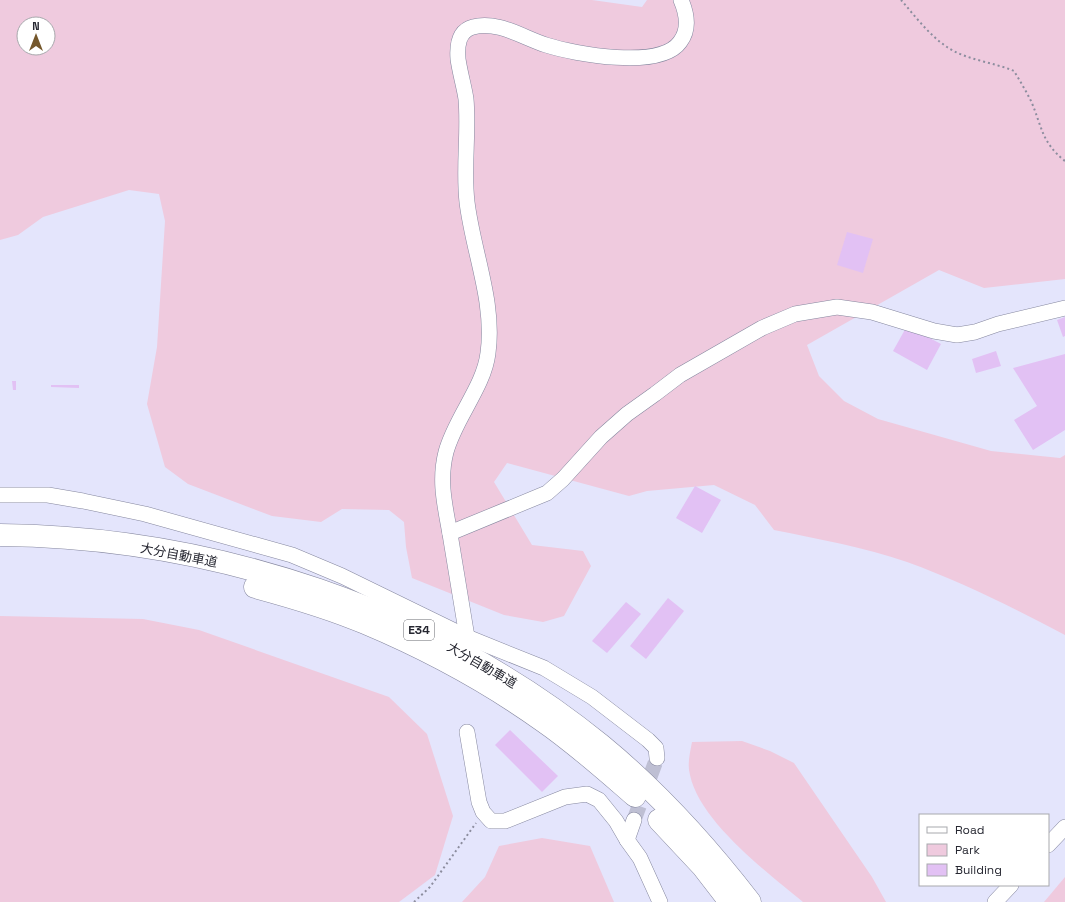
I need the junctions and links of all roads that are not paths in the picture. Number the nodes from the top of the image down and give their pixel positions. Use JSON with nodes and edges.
{"nodes":[{"id":1,"x":681,"y":0,"type":"edge"},
{"id":2,"x":1065,"y":308,"type":"edge"},
{"id":3,"x":0,"y":495,"type":"edge"},
{"id":4,"x":450,"y":533,"type":"junction"},
{"id":5,"x":0,"y":535,"type":"edge"},
{"id":6,"x":0,"y":550,"type":"edge"},
{"id":7,"x":467,"y":637,"type":"junction"},
{"id":8,"x":467,"y":732,"type":"dead end"},
{"id":9,"x":657,"y":758,"type":"dead end"},
{"id":10,"x":634,"y":820,"type":"tunnel mouth"},
{"id":11,"x":1065,"y":827,"type":"edge"},
{"id":12,"x":627,"y":840,"type":"junction"},
{"id":13,"x":1049,"y":844,"type":"edge"},
{"id":14,"x":1010,"y":886,"type":"edge"},
{"id":15,"x":660,"y":902,"type":"edge"},
{"id":16,"x":730,"y":902,"type":"edge"},
{"id":17,"x":750,"y":902,"type":"edge"},
{"id":18,"x":995,"y":902,"type":"edge"}],
"edges":[{"from":1,"to":4,"type":"street"},
{"from":2,"to":4,"type":"street"},
{"from":3,"to":7,"type":"street"},
{"from":4,"to":7,"type":"street"},
{"from":5,"to":17,"type":"highway","name":"大分自動車道","number":"E34"},
{"from":6,"to":16,"type":"highway","name":"大分自動車道","number":"E34"},
{"from":7,"to":9,"type":"street"},
{"from":8,"to":12,"type":"street"},
{"from":10,"to":12,"type":"street"},
{"from":11,"to":13,"type":"street"},
{"from":12,"to":15,"type":"street"},
{"from":14,"to":18,"type":"street"}]}
